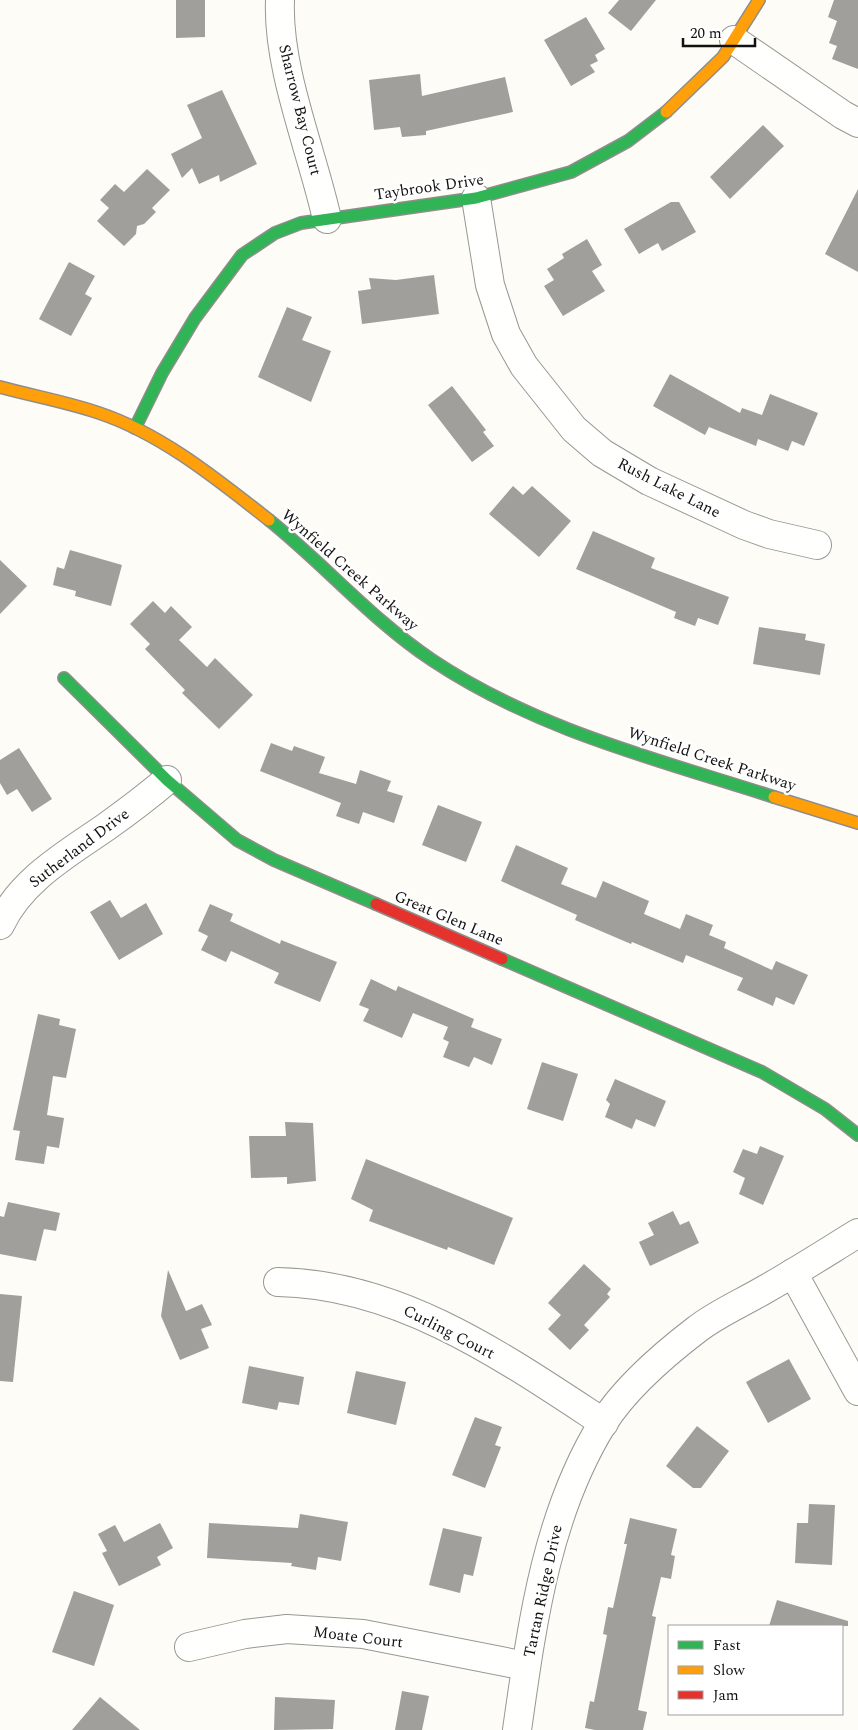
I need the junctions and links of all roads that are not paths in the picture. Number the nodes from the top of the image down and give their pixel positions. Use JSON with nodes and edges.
{"nodes":[{"id":1,"x":280,"y":0,"type":"edge"},
{"id":2,"x":759,"y":0,"type":"edge"},
{"id":3,"x":734,"y":40,"type":"junction"},
{"id":4,"x":858,"y":123,"type":"edge"},
{"id":5,"x":476,"y":198,"type":"junction"},
{"id":6,"x":327,"y":219,"type":"junction"},
{"id":7,"x":0,"y":387,"type":"edge"},
{"id":8,"x":135,"y":428,"type":"junction"},
{"id":9,"x":817,"y":545,"type":"dead end"},
{"id":10,"x":64,"y":678,"type":"dead end"},
{"id":11,"x":168,"y":780,"type":"junction"},
{"id":12,"x":858,"y":823,"type":"edge"},
{"id":13,"x":0,"y":925,"type":"edge"},
{"id":14,"x":858,"y":1135,"type":"edge"},
{"id":15,"x":858,"y":1233,"type":"edge"},
{"id":16,"x":793,"y":1273,"type":"junction"},
{"id":17,"x":278,"y":1282,"type":"dead end"},
{"id":18,"x":858,"y":1391,"type":"edge"},
{"id":19,"x":604,"y":1423,"type":"junction"},
{"id":20,"x":189,"y":1647,"type":"dead end"},
{"id":21,"x":526,"y":1666,"type":"junction"},
{"id":22,"x":517,"y":1730,"type":"edge"}],
"edges":[{"from":1,"to":6,"type":"street","name":"Sharrow Bay Court"},
{"from":2,"to":3,"type":"street","name":"Taybrook Drive"},
{"from":3,"to":4,"type":"street"},
{"from":3,"to":5,"type":"street","name":"Taybrook Drive"},
{"from":5,"to":6,"type":"street","name":"Taybrook Drive"},
{"from":5,"to":9,"type":"street","name":"Rush Lake Lane"},
{"from":6,"to":8,"type":"street","name":"Taybrook Drive"},
{"from":7,"to":8,"type":"street","name":"Wynfield Creek Parkway"},
{"from":8,"to":12,"type":"street","name":"Wynfield Creek Parkway"},
{"from":10,"to":11,"type":"street","name":"Great Glen Lane"},
{"from":11,"to":13,"type":"street","name":"Sutherland Drive"},
{"from":11,"to":14,"type":"street","name":"Great Glen Lane"},
{"from":15,"to":16,"type":"street","name":"Tartan Ridge Drive"},
{"from":16,"to":18,"type":"street"},
{"from":16,"to":19,"type":"street","name":"Tartan Ridge Drive"},
{"from":17,"to":19,"type":"street","name":"Curling Court"},
{"from":19,"to":21,"type":"street","name":"Tartan Ridge Drive"},
{"from":20,"to":21,"type":"street","name":"Moate Court"},
{"from":21,"to":22,"type":"street","name":"Tartan Ridge Drive"}]}
